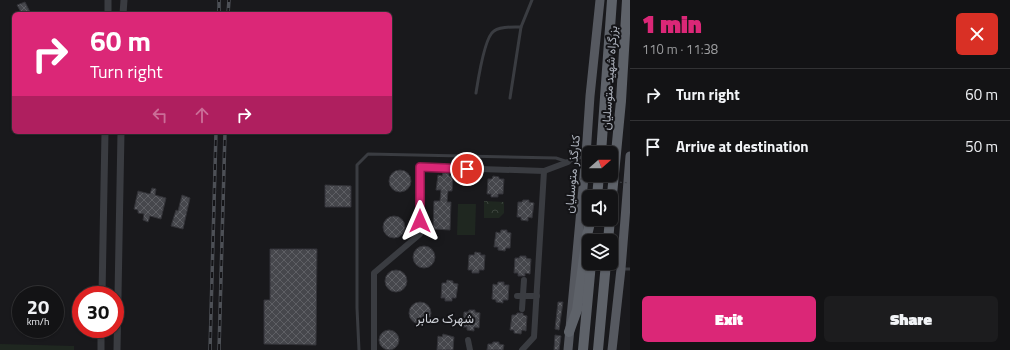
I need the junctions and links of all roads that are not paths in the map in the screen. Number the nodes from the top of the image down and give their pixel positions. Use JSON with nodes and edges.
{"nodes":[{"id":1,"x":108,"y":0,"type":"edge"},
{"id":2,"x":124,"y":0,"type":"edge"},
{"id":3,"x":532,"y":0,"type":"edge"},
{"id":4,"x":600,"y":0,"type":"edge"},
{"id":5,"x":612,"y":0,"type":"edge"},
{"id":6,"x":627,"y":0,"type":"edge"},
{"id":7,"x":108,"y":12,"type":"edge"},
{"id":8,"x":123,"y":12,"type":"edge"},
{"id":9,"x":521,"y":27,"type":"junction"},
{"id":10,"x":476,"y":93,"type":"dead end"},
{"id":11,"x":510,"y":98,"type":"dead end"},
{"id":12,"x":105,"y":134,"type":"edge"},
{"id":13,"x":121,"y":134,"type":"edge"},
{"id":14,"x":587,"y":146,"type":"edge"},
{"id":15,"x":602,"y":146,"type":"edge"},
{"id":16,"x":630,"y":156,"type":"edge"},
{"id":17,"x":582,"y":157,"type":"edge"},
{"id":18,"x":568,"y":162,"type":"junction"},
{"id":19,"x":544,"y":171,"type":"junction"},
{"id":20,"x":583,"y":182,"type":"edge"},
{"id":21,"x":612,"y":190,"type":"edge"},
{"id":22,"x":589,"y":226,"type":"edge"},
{"id":23,"x":625,"y":269,"type":"edge"},
{"id":24,"x":590,"y":270,"type":"edge"},
{"id":25,"x":605,"y":270,"type":"edge"},
{"id":26,"x":524,"y":280,"type":"dead end"},
{"id":27,"x":102,"y":286,"type":"edge"},
{"id":28,"x":520,"y":296,"type":"junction"},
{"id":29,"x":537,"y":296,"type":"junction"},
{"id":30,"x":522,"y":309,"type":"dead end"},
{"id":31,"x":569,"y":332,"type":"junction"},
{"id":32,"x":101,"y":338,"type":"edge"},
{"id":33,"x":468,"y":340,"type":"dead end"},
{"id":34,"x":101,"y":350,"type":"edge"},
{"id":35,"x":118,"y":350,"type":"edge"},
{"id":36,"x":359,"y":350,"type":"edge"},
{"id":37,"x":374,"y":350,"type":"edge"},
{"id":38,"x":470,"y":350,"type":"edge"},
{"id":39,"x":522,"y":350,"type":"edge"},
{"id":40,"x":568,"y":350,"type":"edge"},
{"id":41,"x":583,"y":350,"type":"edge"},
{"id":42,"x":598,"y":350,"type":"edge"},
{"id":43,"x":612,"y":350,"type":"edge"}],
"edges":[{"from":1,"to":7,"type":"street"},
{"from":2,"to":8,"type":"street"},
{"from":3,"to":9,"type":"lane"},
{"from":4,"to":14,"type":"main road","name":"کنارگذر متوسلیان"},
{"from":5,"to":15,"type":"highway","name":"بزرگراه شهید متوسلیان"},
{"from":6,"to":21,"type":"highway","name":"بزرگراه شهید متوسلیان"},
{"from":9,"to":10,"type":"lane"},
{"from":9,"to":11,"type":"lane"},
{"from":12,"to":27,"type":"street"},
{"from":13,"to":35,"type":"street"},
{"from":16,"to":23,"type":"main road"},
{"from":17,"to":18,"type":"lane"},
{"from":18,"to":19,"type":"street"},
{"from":18,"to":36,"type":"lane"},
{"from":19,"to":29,"type":"street"},
{"from":19,"to":37,"type":"street"},
{"from":20,"to":31,"type":"main road","name":"کنارگذر متوسلیان"},
{"from":22,"to":31,"type":"highway"},
{"from":23,"to":43,"type":"main road"},
{"from":24,"to":41,"type":"highway"},
{"from":25,"to":42,"type":"highway"},
{"from":26,"to":28,"type":"street"},
{"from":28,"to":29,"type":"street"},
{"from":28,"to":30,"type":"street"},
{"from":29,"to":39,"type":"street"},
{"from":31,"to":40,"type":"main road","name":"کنارگذر متوسلیان"},
{"from":32,"to":34,"type":"street"},
{"from":33,"to":38,"type":"street"}]}
